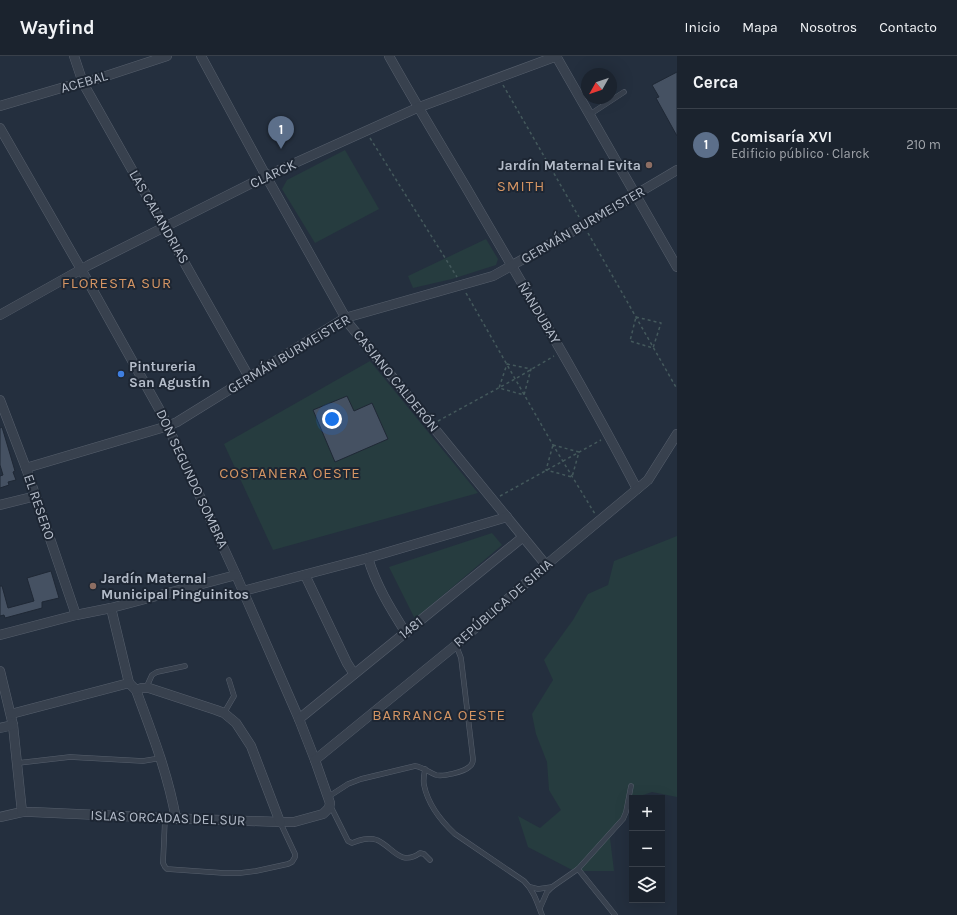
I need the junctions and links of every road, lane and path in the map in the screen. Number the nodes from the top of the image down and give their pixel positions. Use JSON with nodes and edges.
{"nodes":[{"id":1,"x":74,"y":56,"type":"edge"},
{"id":2,"x":167,"y":56,"type":"edge"},
{"id":3,"x":201,"y":56,"type":"edge"},
{"id":4,"x":389,"y":56,"type":"edge"},
{"id":5,"x":557,"y":56,"type":"edge"},
{"id":6,"x":83,"y":83,"type":"junction"},
{"id":7,"x":624,"y":92,"type":"dead end"},
{"id":8,"x":0,"y":106,"type":"edge"},
{"id":9,"x":418,"y":108,"type":"junction"},
{"id":10,"x":589,"y":115,"type":"junction"},
{"id":11,"x":0,"y":128,"type":"edge"},
{"id":12,"x":366,"y":132,"type":"junction"},
{"id":13,"x":677,"y":170,"type":"edge"},
{"id":14,"x":266,"y":176,"type":"junction"},
{"id":15,"x":636,"y":195,"type":"junction"},
{"id":16,"x":165,"y":228,"type":"junction"},
{"id":17,"x":511,"y":266,"type":"junction"},
{"id":18,"x":677,"y":266,"type":"edge"},
{"id":19,"x":81,"y":269,"type":"junction"},
{"id":20,"x":462,"y":284,"type":"junction"},
{"id":21,"x":0,"y":314,"type":"edge"},
{"id":22,"x":345,"y":318,"type":"junction"},
{"id":23,"x":654,"y":348,"type":"joint"},
{"id":24,"x":562,"y":351,"type":"junction"},
{"id":25,"x":507,"y":364,"type":"junction"},
{"id":26,"x":531,"y":369,"type":"junction"},
{"id":27,"x":249,"y":377,"type":"junction"},
{"id":28,"x":515,"y":379,"type":"junction"},
{"id":29,"x":499,"y":388,"type":"junction"},
{"id":30,"x":524,"y":395,"type":"junction"},
{"id":31,"x":0,"y":400,"type":"edge"},
{"id":32,"x":437,"y":422,"type":"dead end"},
{"id":33,"x":168,"y":426,"type":"junction"},
{"id":34,"x":677,"y":434,"type":"edge"},
{"id":35,"x":609,"y":435,"type":"junction"},
{"id":36,"x":553,"y":445,"type":"junction"},
{"id":37,"x":579,"y":452,"type":"junction"},
{"id":38,"x":562,"y":461,"type":"junction"},
{"id":39,"x":26,"y":468,"type":"junction"},
{"id":40,"x":546,"y":470,"type":"junction"},
{"id":41,"x":572,"y":477,"type":"junction"},
{"id":42,"x":637,"y":489,"type":"junction"},
{"id":43,"x":36,"y":496,"type":"junction"},
{"id":44,"x":499,"y":496,"type":"dead end"},
{"id":45,"x":0,"y":505,"type":"edge"},
{"id":46,"x":507,"y":517,"type":"junction"},
{"id":47,"x":599,"y":521,"type":"junction"},
{"id":48,"x":523,"y":537,"type":"junction"},
{"id":49,"x":368,"y":558,"type":"junction"},
{"id":50,"x":546,"y":565,"type":"junction"},
{"id":51,"x":236,"y":575,"type":"junction"},
{"id":52,"x":305,"y":575,"type":"junction"},
{"id":53,"x":243,"y":591,"type":"junction"},
{"id":54,"x":111,"y":608,"type":"junction"},
{"id":55,"x":76,"y":615,"type":"junction"},
{"id":56,"x":406,"y":633,"type":"junction"},
{"id":57,"x":0,"y":635,"type":"edge"},
{"id":58,"x":456,"y":645,"type":"junction"},
{"id":59,"x":185,"y":666,"type":"dead end"},
{"id":60,"x":0,"y":671,"type":"edge"},
{"id":61,"x":354,"y":674,"type":"junction"},
{"id":62,"x":229,"y":680,"type":"dead end"},
{"id":63,"x":129,"y":683,"type":"junction"},
{"id":64,"x":146,"y":688,"type":"junction"},
{"id":65,"x":136,"y":690,"type":"junction"},
{"id":66,"x":224,"y":713,"type":"junction"},
{"id":67,"x":11,"y":714,"type":"junction"},
{"id":68,"x":299,"y":719,"type":"junction"},
{"id":69,"x":13,"y":725,"type":"junction"},
{"id":70,"x":0,"y":728,"type":"edge"},
{"id":71,"x":161,"y":758,"type":"junction"},
{"id":72,"x":315,"y":760,"type":"junction"},
{"id":73,"x":18,"y":763,"type":"junction"},
{"id":74,"x":425,"y":769,"type":"junction"},
{"id":75,"x":631,"y":786,"type":"dead end"},
{"id":76,"x":329,"y":800,"type":"junction"},
{"id":77,"x":19,"y":813,"type":"junction"},
{"id":78,"x":0,"y":817,"type":"edge"},
{"id":79,"x":164,"y":818,"type":"junction"},
{"id":80,"x":176,"y":819,"type":"junction"},
{"id":81,"x":280,"y":822,"type":"junction"},
{"id":82,"x":0,"y":823,"type":"edge"},
{"id":83,"x":430,"y":860,"type":"dead end"},
{"id":84,"x":578,"y":869,"type":"junction"},
{"id":85,"x":530,"y":887,"type":"junction"},
{"id":86,"x":552,"y":887,"type":"junction"},
{"id":87,"x":540,"y":908,"type":"junction"},
{"id":88,"x":542,"y":915,"type":"edge"},
{"id":89,"x":615,"y":915,"type":"edge"}],
"edges":[{"from":1,"to":6,"type":"street","name":"LAS CALANDRIAS"},
{"from":2,"to":6,"type":"street","name":"ACEBAL"},
{"from":3,"to":14,"type":"street","name":"CASIANO CALDERÓN"},
{"from":4,"to":9,"type":"street","name":"ÑANDUBAY"},
{"from":5,"to":9,"type":"street","name":"CLARCK"},
{"from":5,"to":10,"type":"street"},
{"from":6,"to":8,"type":"street","name":"ACEBAL"},
{"from":6,"to":16,"type":"street","name":"LAS CALANDRIAS"},
{"from":7,"to":10,"type":"lane"},
{"from":9,"to":12,"type":"street","name":"CLARCK"},
{"from":9,"to":17,"type":"street","name":"ÑANDUBAY"},
{"from":10,"to":15,"type":"street"},
{"from":11,"to":19,"type":"street","name":"DON SEGUNDO SOMBRA"},
{"from":12,"to":14,"type":"street","name":"CLARCK"},
{"from":12,"to":20,"type":"path"},
{"from":13,"to":15,"type":"street","name":"GERMÁN BURMEISTER"},
{"from":14,"to":16,"type":"street","name":"CLARCK"},
{"from":14,"to":22,"type":"street","name":"CASIANO CALDERÓN"},
{"from":15,"to":17,"type":"street","name":"GERMÁN BURMEISTER"},
{"from":15,"to":18,"type":"street"},
{"from":16,"to":19,"type":"street","name":"CLARCK"},
{"from":16,"to":27,"type":"street","name":"LAS CALANDRIAS"},
{"from":17,"to":20,"type":"street","name":"GERMÁN BURMEISTER"},
{"from":17,"to":24,"type":"street","name":"ÑANDUBAY"},
{"from":19,"to":21,"type":"street","name":"CLARCK"},
{"from":19,"to":33,"type":"street","name":"DON SEGUNDO SOMBRA"},
{"from":20,"to":22,"type":"street","name":"GERMÁN BURMEISTER"},
{"from":20,"to":25,"type":"path"},
{"from":22,"to":27,"type":"street","name":"GERMÁN BURMEISTER"},
{"from":22,"to":46,"type":"street","name":"CASIANO CALDERÓN"},
{"from":23,"to":23,"type":"path"},
{"from":24,"to":26,"type":"path"},
{"from":24,"to":35,"type":"street","name":"ÑANDUBAY"},
{"from":25,"to":26,"type":"path"},
{"from":25,"to":28,"type":"path"},
{"from":25,"to":29,"type":"path"},
{"from":26,"to":28,"type":"path"},
{"from":26,"to":30,"type":"path"},
{"from":27,"to":33,"type":"street","name":"GERMÁN BURMEISTER"},
{"from":28,"to":29,"type":"path"},
{"from":28,"to":30,"type":"path"},
{"from":29,"to":30,"type":"path"},
{"from":29,"to":32,"type":"path"},
{"from":30,"to":36,"type":"path"},
{"from":31,"to":39,"type":"street","name":"EL RESERO"},
{"from":33,"to":39,"type":"street","name":"GERMÁN BURMEISTER"},
{"from":33,"to":51,"type":"street","name":"DON SEGUNDO SOMBRA"},
{"from":34,"to":42,"type":"street","name":"REPÚBLICA DE SIRIA"},
{"from":35,"to":37,"type":"path"},
{"from":35,"to":42,"type":"street","name":"ÑANDUBAY"},
{"from":36,"to":37,"type":"path"},
{"from":36,"to":38,"type":"path"},
{"from":36,"to":40,"type":"path"},
{"from":37,"to":38,"type":"path"},
{"from":37,"to":41,"type":"path"},
{"from":38,"to":40,"type":"path"},
{"from":38,"to":41,"type":"path"},
{"from":39,"to":43,"type":"street","name":"EL RESERO"},
{"from":40,"to":41,"type":"path"},
{"from":40,"to":44,"type":"path"},
{"from":41,"to":47,"type":"path"},
{"from":42,"to":47,"type":"street","name":"REPÚBLICA DE SIRIA"},
{"from":43,"to":45,"type":"street"},
{"from":43,"to":55,"type":"street","name":"EL RESERO"},
{"from":46,"to":48,"type":"street","name":"CASIANO CALDERÓN"},
{"from":46,"to":49,"type":"street"},
{"from":47,"to":50,"type":"street","name":"REPÚBLICA DE SIRIA"},
{"from":48,"to":50,"type":"street","name":"CASIANO CALDERÓN"},
{"from":48,"to":56,"type":"street","name":"1481"},
{"from":49,"to":52,"type":"street"},
{"from":49,"to":56,"type":"street"},
{"from":50,"to":58,"type":"street","name":"REPÚBLICA DE SIRIA"},
{"from":51,"to":53,"type":"street","name":"DON SEGUNDO SOMBRA"},
{"from":51,"to":54,"type":"street"},
{"from":52,"to":53,"type":"street"},
{"from":52,"to":61,"type":"street"},
{"from":53,"to":68,"type":"street","name":"DON SEGUNDO SOMBRA"},
{"from":54,"to":55,"type":"street"},
{"from":54,"to":63,"type":"street"},
{"from":55,"to":57,"type":"street"},
{"from":56,"to":61,"type":"street","name":"1481"},
{"from":58,"to":72,"type":"street","name":"REPÚBLICA DE SIRIA"},
{"from":58,"to":74,"type":"lane"},
{"from":59,"to":64,"type":"lane"},
{"from":60,"to":67,"type":"street"},
{"from":61,"to":68,"type":"street","name":"1481"},
{"from":62,"to":66,"type":"lane"},
{"from":63,"to":65,"type":"street"},
{"from":63,"to":67,"type":"street"},
{"from":64,"to":65,"type":"street"},
{"from":64,"to":66,"type":"street"},
{"from":65,"to":71,"type":"street"},
{"from":66,"to":81,"type":"street"},
{"from":67,"to":69,"type":"street"},
{"from":68,"to":72,"type":"street","name":"DON SEGUNDO SOMBRA"},
{"from":69,"to":70,"type":"street"},
{"from":69,"to":73,"type":"street"},
{"from":71,"to":73,"type":"lane"},
{"from":71,"to":80,"type":"street"},
{"from":72,"to":76,"type":"street","name":"DON SEGUNDO SOMBRA"},
{"from":73,"to":77,"type":"street"},
{"from":74,"to":76,"type":"lane"},
{"from":74,"to":85,"type":"lane"},
{"from":75,"to":84,"type":"lane"},
{"from":76,"to":81,"type":"street","name":"ISLAS ORCADAS DEL SUR"},
{"from":76,"to":83,"type":"lane"},
{"from":77,"to":78,"type":"street","name":"ISLAS ORCADAS DEL SUR"},
{"from":77,"to":79,"type":"street","name":"ISLAS ORCADAS DEL SUR"},
{"from":77,"to":82,"type":"street"},
{"from":79,"to":80,"type":"street","name":"ISLAS ORCADAS DEL SUR"},
{"from":79,"to":81,"type":"lane"},
{"from":80,"to":81,"type":"street","name":"ISLAS ORCADAS DEL SUR"},
{"from":84,"to":86,"type":"lane"},
{"from":84,"to":89,"type":"lane"},
{"from":85,"to":86,"type":"lane"},
{"from":85,"to":87,"type":"lane"},
{"from":86,"to":87,"type":"lane"},
{"from":87,"to":88,"type":"lane"}]}
